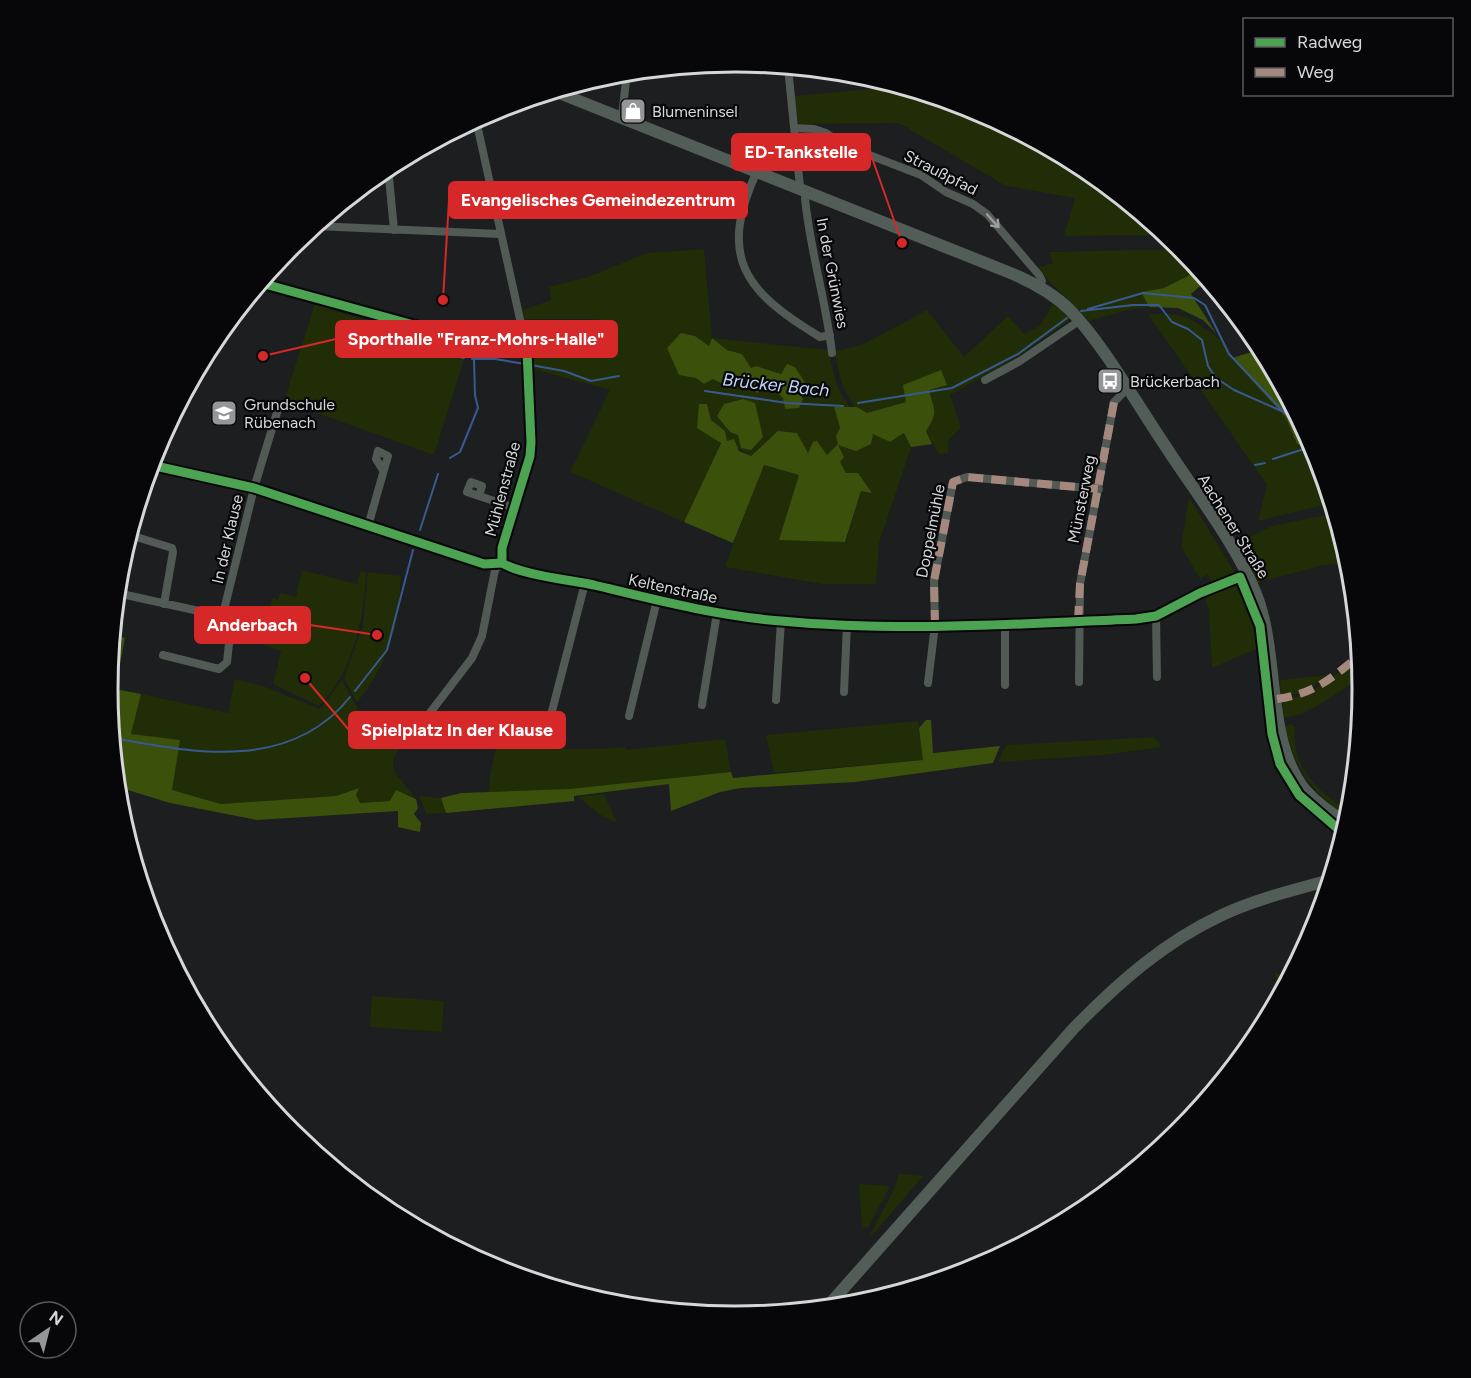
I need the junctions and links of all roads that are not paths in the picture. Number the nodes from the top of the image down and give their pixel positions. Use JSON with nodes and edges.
{"nodes":[{"id":1,"x":789,"y":74,"type":"edge"},
{"id":2,"x":626,"y":82,"type":"edge"},
{"id":3,"x":567,"y":96,"type":"edge"},
{"id":4,"x":622,"y":116,"type":"junction"},
{"id":5,"x":795,"y":128,"type":"junction"},
{"id":6,"x":478,"y":129,"type":"edge"},
{"id":7,"x":757,"y":171,"type":"junction"},
{"id":8,"x":389,"y":179,"type":"edge"},
{"id":9,"x":802,"y":193,"type":"junction"},
{"id":10,"x":328,"y":226,"type":"edge"},
{"id":11,"x":394,"y":230,"type":"junction"},
{"id":12,"x":500,"y":234,"type":"junction"},
{"id":13,"x":269,"y":285,"type":"edge"},
{"id":14,"x":1039,"y":286,"type":"junction"},
{"id":15,"x":1079,"y":321,"type":"junction"},
{"id":16,"x":830,"y":335,"type":"junction"},
{"id":17,"x":832,"y":353,"type":"dead end"},
{"id":18,"x":527,"y":355,"type":"junction"},
{"id":19,"x":985,"y":380,"type":"dead end"},
{"id":20,"x":1127,"y":389,"type":"junction"},
{"id":21,"x":279,"y":406,"type":"dead end"},
{"id":22,"x":160,"y":467,"type":"edge"},
{"id":23,"x":383,"y":470,"type":"dead end"},
{"id":24,"x":255,"y":488,"type":"junction"},
{"id":25,"x":1099,"y":489,"type":"junction"},
{"id":26,"x":479,"y":496,"type":"dead end"},
{"id":27,"x":514,"y":508,"type":"junction"},
{"id":28,"x":368,"y":526,"type":"junction"},
{"id":29,"x":138,"y":537,"type":"edge"},
{"id":30,"x":502,"y":562,"type":"junction"},
{"id":31,"x":585,"y":583,"type":"junction"},
{"id":32,"x":1200,"y":593,"type":"dead end"},
{"id":33,"x":126,"y":595,"type":"edge"},
{"id":34,"x":657,"y":600,"type":"junction"},
{"id":35,"x":164,"y":604,"type":"junction"},
{"id":36,"x":224,"y":610,"type":"junction"},
{"id":37,"x":717,"y":613,"type":"junction"},
{"id":38,"x":1156,"y":616,"type":"junction"},
{"id":39,"x":781,"y":621,"type":"junction"},
{"id":40,"x":1078,"y":621,"type":"junction"},
{"id":41,"x":1005,"y":623,"type":"junction"},
{"id":42,"x":847,"y":625,"type":"junction"},
{"id":43,"x":935,"y":625,"type":"junction"},
{"id":44,"x":163,"y":656,"type":"dead end"},
{"id":45,"x":1157,"y":677,"type":"dead end"},
{"id":46,"x":1079,"y":682,"type":"dead end"},
{"id":47,"x":928,"y":683,"type":"dead end"},
{"id":48,"x":1005,"y":685,"type":"dead end"},
{"id":49,"x":844,"y":692,"type":"dead end"},
{"id":50,"x":776,"y":700,"type":"dead end"},
{"id":51,"x":702,"y":705,"type":"dead end"},
{"id":52,"x":629,"y":716,"type":"dead end"},
{"id":53,"x":426,"y":718,"type":"dead end"},
{"id":54,"x":550,"y":719,"type":"dead end"},
{"id":55,"x":1339,"y":817,"type":"edge"},
{"id":56,"x":1321,"y":883,"type":"edge"},
{"id":57,"x":836,"y":1297,"type":"edge"}],
"edges":[{"from":1,"to":5,"type":"street","name":"In der Grünwies"},
{"from":2,"to":4,"type":"street"},
{"from":3,"to":4,"type":"main road","name":"Aachener Straße"},
{"from":4,"to":7,"type":"main road","name":"Aachener Straße"},
{"from":5,"to":9,"type":"street","name":"In der Grünwies"},
{"from":5,"to":14,"type":"street","name":"Straußpfad","one_way":true},
{"from":6,"to":12,"type":"street","name":"Mühlenstraße"},
{"from":7,"to":9,"type":"main road","name":"Aachener Straße"},
{"from":7,"to":16,"type":"street"},
{"from":8,"to":11,"type":"street"},
{"from":9,"to":14,"type":"main road","name":"Aachener Straße"},
{"from":9,"to":16,"type":"street","name":"In der Grünwies"},
{"from":10,"to":11,"type":"street"},
{"from":11,"to":12,"type":"street"},
{"from":12,"to":18,"type":"street","name":"Mühlenstraße"},
{"from":13,"to":18,"type":"street"},
{"from":14,"to":15,"type":"main road","name":"Aachener Straße"},
{"from":15,"to":19,"type":"street"},
{"from":15,"to":20,"type":"main road","name":"Aachener Straße"},
{"from":16,"to":17,"type":"street","name":"In der Grünwies"},
{"from":18,"to":27,"type":"street","name":"Mühlenstraße"},
{"from":20,"to":25,"type":"street","name":"Münsterweg"},
{"from":20,"to":55,"type":"main road","name":"Aachener Straße"},
{"from":21,"to":24,"type":"street","name":"In der Klause"},
{"from":22,"to":24,"type":"street","name":"Keltenstraße"},
{"from":23,"to":28,"type":"street"},
{"from":24,"to":28,"type":"street","name":"Keltenstraße"},
{"from":24,"to":36,"type":"street","name":"In der Klause"},
{"from":25,"to":40,"type":"street","name":"Münsterweg"},
{"from":25,"to":43,"type":"street","name":"Doppelmühle"},
{"from":26,"to":27,"type":"street","name":"Mühlenstraße"},
{"from":27,"to":30,"type":"street","name":"Mühlenstraße"},
{"from":28,"to":30,"type":"street","name":"Keltenstraße"},
{"from":29,"to":35,"type":"street"},
{"from":30,"to":31,"type":"street","name":"Keltenstraße"},
{"from":30,"to":53,"type":"street","name":"Mühlenstraße"},
{"from":31,"to":34,"type":"street","name":"Keltenstraße"},
{"from":31,"to":54,"type":"street"},
{"from":32,"to":38,"type":"street","name":"Keltenstraße"},
{"from":33,"to":35,"type":"street","name":"In der Klause"},
{"from":34,"to":37,"type":"street","name":"Keltenstraße"},
{"from":34,"to":52,"type":"street","name":"Keltenstraße"},
{"from":35,"to":36,"type":"street","name":"In der Klause"},
{"from":36,"to":44,"type":"street","name":"In der Klause"},
{"from":37,"to":39,"type":"street","name":"Keltenstraße"},
{"from":37,"to":51,"type":"street","name":"Keltenstraße"},
{"from":38,"to":40,"type":"street","name":"Keltenstraße"},
{"from":38,"to":45,"type":"street"},
{"from":39,"to":42,"type":"street","name":"Keltenstraße"},
{"from":39,"to":50,"type":"street"},
{"from":40,"to":41,"type":"street","name":"Keltenstraße"},
{"from":40,"to":46,"type":"street"},
{"from":41,"to":43,"type":"street","name":"Keltenstraße"},
{"from":41,"to":48,"type":"street"},
{"from":42,"to":43,"type":"street","name":"Keltenstraße"},
{"from":42,"to":49,"type":"street"},
{"from":43,"to":47,"type":"street"},
{"from":56,"to":57,"type":"main road"}]}
